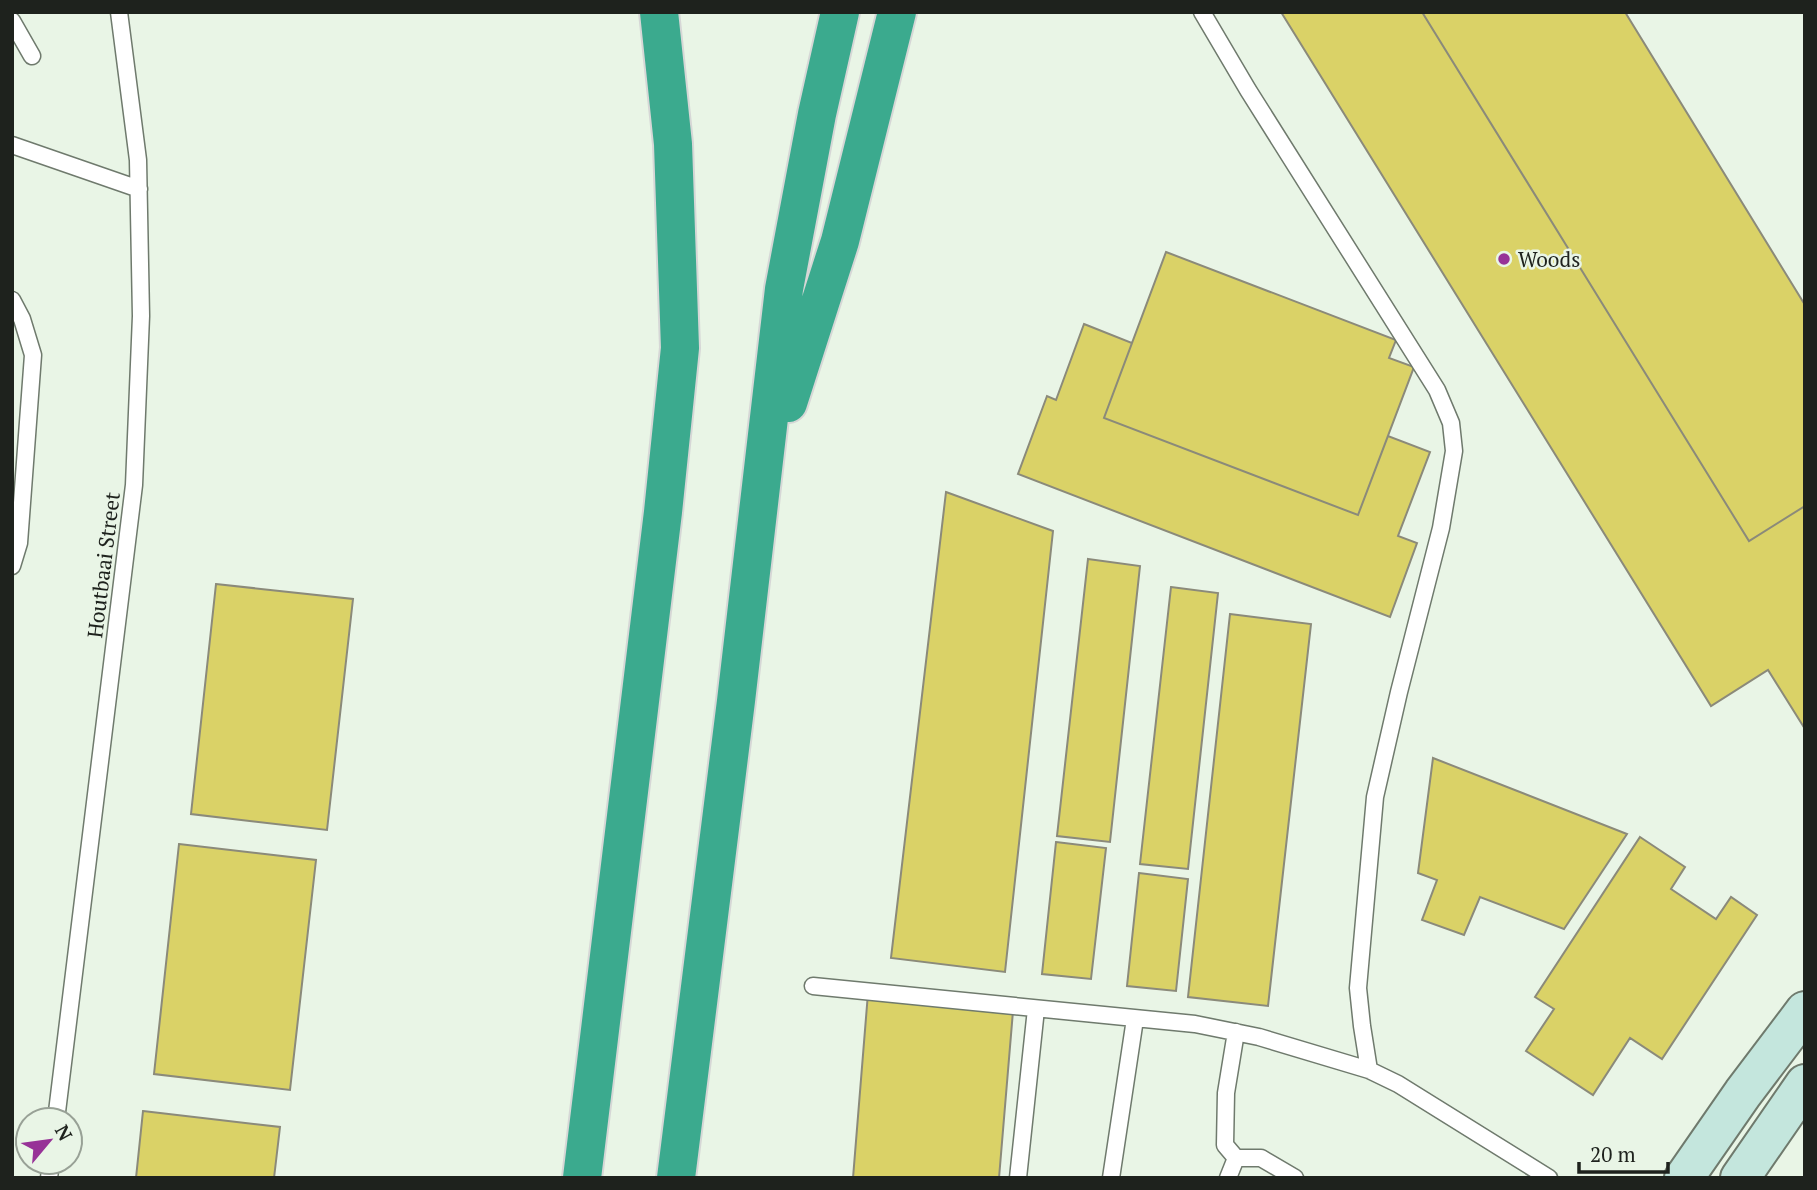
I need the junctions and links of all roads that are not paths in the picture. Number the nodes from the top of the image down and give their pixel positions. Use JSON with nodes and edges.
{"nodes":[{"id":1,"x":119,"y":12,"type":"edge"},
{"id":2,"x":643,"y":12,"type":"edge"},
{"id":3,"x":659,"y":12,"type":"edge"},
{"id":4,"x":840,"y":12,"type":"edge"},
{"id":5,"x":897,"y":12,"type":"edge"},
{"id":6,"x":1202,"y":12,"type":"edge"},
{"id":7,"x":12,"y":21,"type":"edge"},
{"id":8,"x":32,"y":56,"type":"dead end"},
{"id":9,"x":673,"y":144,"type":"junction"},
{"id":10,"x":12,"y":145,"type":"edge"},
{"id":11,"x":139,"y":190,"type":"junction"},
{"id":12,"x":12,"y":300,"type":"edge"},
{"id":13,"x":12,"y":437,"type":"edge"},
{"id":14,"x":24,"y":457,"type":"junction"},
{"id":15,"x":760,"y":489,"type":"junction"},
{"id":16,"x":12,"y":566,"type":"edge"},
{"id":17,"x":813,"y":986,"type":"dead end"},
{"id":18,"x":1036,"y":1009,"type":"junction"},
{"id":19,"x":1805,"y":1011,"type":"edge"},
{"id":20,"x":1135,"y":1018,"type":"junction"},
{"id":21,"x":1236,"y":1032,"type":"junction"},
{"id":22,"x":1369,"y":1070,"type":"junction"},
{"id":23,"x":1805,"y":1084,"type":"edge"},
{"id":24,"x":58,"y":1106,"type":"edge"},
{"id":25,"x":1236,"y":1158,"type":"junction"},
{"id":26,"x":1531,"y":1172,"type":"edge"},
{"id":27,"x":582,"y":1178,"type":"edge"},
{"id":28,"x":676,"y":1178,"type":"edge"},
{"id":29,"x":1018,"y":1178,"type":"edge"},
{"id":30,"x":1111,"y":1178,"type":"edge"},
{"id":31,"x":1228,"y":1178,"type":"edge"},
{"id":32,"x":1295,"y":1178,"type":"edge"},
{"id":33,"x":1549,"y":1178,"type":"edge"},
{"id":34,"x":1684,"y":1178,"type":"edge"},
{"id":35,"x":1740,"y":1178,"type":"edge"}],
"edges":[{"from":1,"to":11,"type":"lane","name":"Houtbaai Street"},
{"from":2,"to":9,"type":"highway"},
{"from":3,"to":9,"type":"highway"},
{"from":4,"to":15,"type":"highway"},
{"from":5,"to":15,"type":"highway"},
{"from":6,"to":22,"type":"lane"},
{"from":7,"to":8,"type":"lane"},
{"from":9,"to":27,"type":"highway"},
{"from":10,"to":11,"type":"lane"},
{"from":11,"to":24,"type":"lane","name":"Houtbaai Street"},
{"from":12,"to":14,"type":"lane"},
{"from":13,"to":14,"type":"lane"},
{"from":14,"to":16,"type":"lane"},
{"from":15,"to":28,"type":"highway"},
{"from":17,"to":18,"type":"lane"},
{"from":18,"to":20,"type":"lane"},
{"from":18,"to":29,"type":"lane"},
{"from":19,"to":34,"type":"main road"},
{"from":20,"to":21,"type":"lane"},
{"from":20,"to":30,"type":"lane"},
{"from":21,"to":22,"type":"lane"},
{"from":21,"to":25,"type":"lane"},
{"from":22,"to":26,"type":"lane"},
{"from":23,"to":35,"type":"main road"},
{"from":25,"to":31,"type":"lane"},
{"from":25,"to":32,"type":"lane"},
{"from":26,"to":33,"type":"lane"}]}
